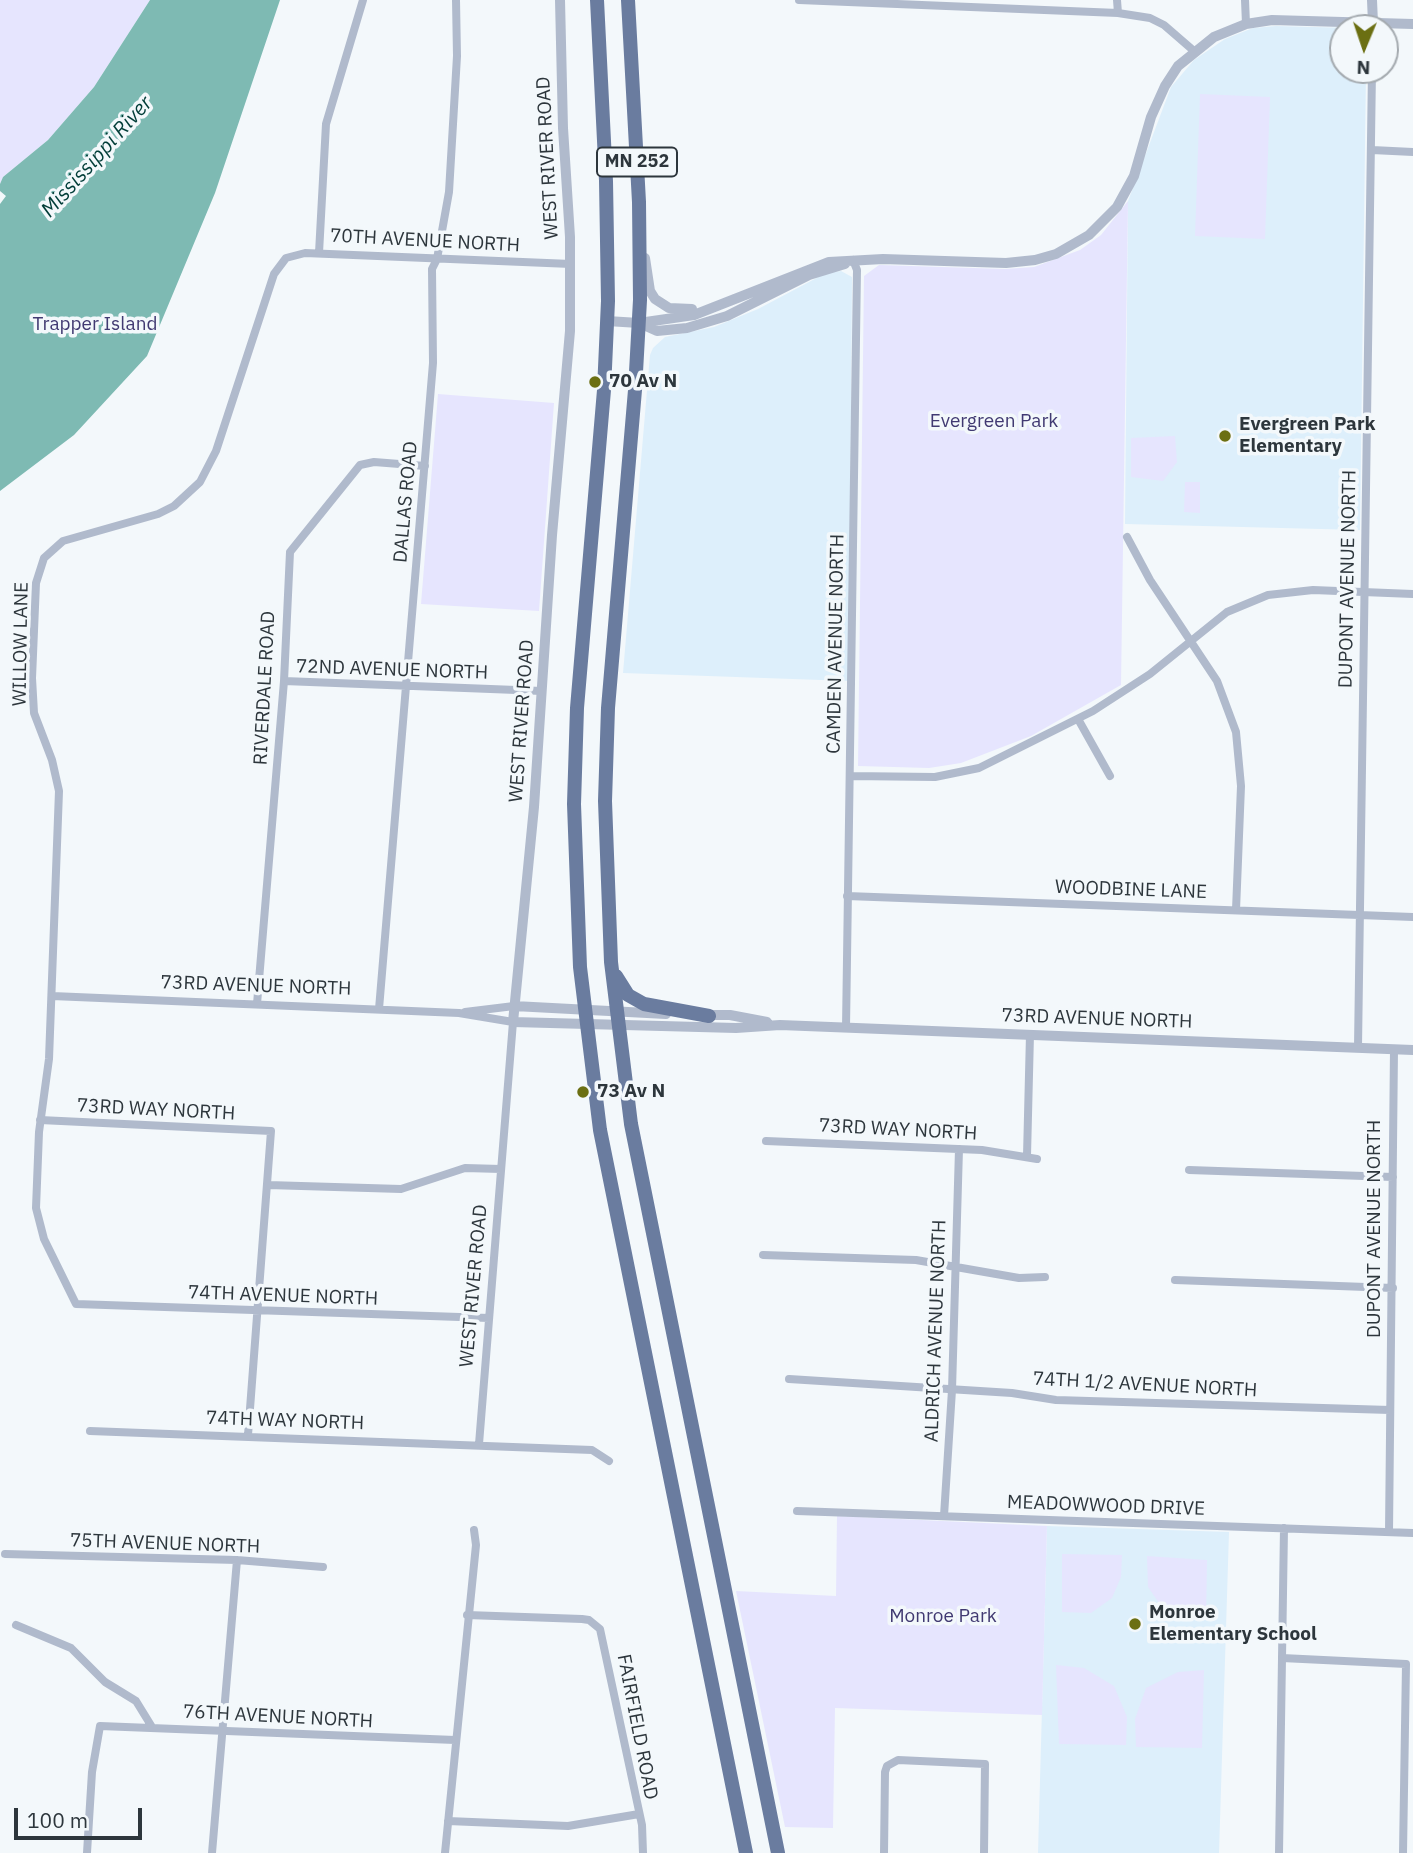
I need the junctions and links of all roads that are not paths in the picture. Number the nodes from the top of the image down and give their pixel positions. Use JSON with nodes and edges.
{"nodes":[{"id":1,"x":363,"y":0,"type":"edge"},
{"id":2,"x":456,"y":0,"type":"edge"},
{"id":3,"x":560,"y":0,"type":"edge"},
{"id":4,"x":597,"y":0,"type":"edge"},
{"id":5,"x":628,"y":0,"type":"edge"},
{"id":6,"x":799,"y":0,"type":"edge"},
{"id":7,"x":1117,"y":0,"type":"edge"},
{"id":8,"x":1245,"y":0,"type":"edge"},
{"id":9,"x":1118,"y":13,"type":"junction"},
{"id":10,"x":1329,"y":23,"type":"edge"},
{"id":11,"x":1247,"y":24,"type":"junction"},
{"id":12,"x":1194,"y":51,"type":"junction"},
{"id":13,"x":1372,"y":84,"type":"edge"},
{"id":14,"x":1372,"y":150,"type":"junction"},
{"id":15,"x":1413,"y":152,"type":"edge"},
{"id":16,"x":639,"y":228,"type":"junction"},
{"id":17,"x":319,"y":253,"type":"junction"},
{"id":18,"x":437,"y":259,"type":"junction"},
{"id":19,"x":853,"y":260,"type":"junction"},
{"id":20,"x":571,"y":264,"type":"junction"},
{"id":21,"x":729,"y":303,"type":"junction"},
{"id":22,"x":607,"y":321,"type":"junction"},
{"id":23,"x":639,"y":323,"type":"junction"},
{"id":24,"x":425,"y":466,"type":"junction"},
{"id":25,"x":1128,"y":537,"type":"dead end"},
{"id":26,"x":1366,"y":593,"type":"junction"},
{"id":27,"x":1413,"y":594,"type":"edge"},
{"id":28,"x":1191,"y":641,"type":"junction"},
{"id":29,"x":284,"y":681,"type":"junction"},
{"id":30,"x":406,"y":686,"type":"junction"},
{"id":31,"x":542,"y":691,"type":"junction"},
{"id":32,"x":1078,"y":719,"type":"junction"},
{"id":33,"x":850,"y":776,"type":"junction"},
{"id":34,"x":1110,"y":776,"type":"dead end"},
{"id":35,"x":847,"y":896,"type":"junction"},
{"id":36,"x":1236,"y":910,"type":"junction"},
{"id":37,"x":1361,"y":915,"type":"junction"},
{"id":38,"x":1413,"y":917,"type":"edge"},
{"id":39,"x":612,"y":968,"type":"junction"},
{"id":40,"x":51,"y":996,"type":"junction"},
{"id":41,"x":257,"y":1004,"type":"junction"},
{"id":42,"x":514,"y":1006,"type":"junction"},
{"id":43,"x":379,"y":1009,"type":"junction"},
{"id":44,"x":584,"y":1009,"type":"junction"},
{"id":45,"x":616,"y":1011,"type":"junction"},
{"id":46,"x":459,"y":1013,"type":"junction"},
{"id":47,"x":709,"y":1016,"type":"junction"},
{"id":48,"x":513,"y":1022,"type":"junction"},
{"id":49,"x":780,"y":1025,"type":"junction"},
{"id":50,"x":585,"y":1026,"type":"junction"},
{"id":51,"x":618,"y":1026,"type":"junction"},
{"id":52,"x":846,"y":1028,"type":"junction"},
{"id":53,"x":1030,"y":1034,"type":"junction"},
{"id":54,"x":1358,"y":1047,"type":"junction"},
{"id":55,"x":1394,"y":1049,"type":"junction"},
{"id":56,"x":1413,"y":1050,"type":"edge"},
{"id":57,"x":40,"y":1120,"type":"junction"},
{"id":58,"x":766,"y":1141,"type":"dead end"},
{"id":59,"x":959,"y":1149,"type":"junction"},
{"id":60,"x":1027,"y":1156,"type":"junction"},
{"id":61,"x":1037,"y":1159,"type":"dead end"},
{"id":62,"x":501,"y":1169,"type":"junction"},
{"id":63,"x":1189,"y":1170,"type":"dead end"},
{"id":64,"x":1393,"y":1177,"type":"junction"},
{"id":65,"x":268,"y":1185,"type":"junction"},
{"id":66,"x":763,"y":1255,"type":"dead end"},
{"id":67,"x":954,"y":1266,"type":"junction"},
{"id":68,"x":1045,"y":1277,"type":"dead end"},
{"id":69,"x":1175,"y":1280,"type":"dead end"},
{"id":70,"x":1393,"y":1287,"type":"junction"},
{"id":71,"x":76,"y":1304,"type":"joint"},
{"id":72,"x":257,"y":1312,"type":"junction"},
{"id":73,"x":489,"y":1318,"type":"junction"},
{"id":74,"x":789,"y":1379,"type":"dead end"},
{"id":75,"x":952,"y":1390,"type":"junction"},
{"id":76,"x":1390,"y":1410,"type":"junction"},
{"id":77,"x":90,"y":1431,"type":"dead end"},
{"id":78,"x":248,"y":1435,"type":"junction"},
{"id":79,"x":479,"y":1444,"type":"junction"},
{"id":80,"x":610,"y":1461,"type":"dead end"},
{"id":81,"x":797,"y":1511,"type":"dead end"},
{"id":82,"x":944,"y":1516,"type":"junction"},
{"id":83,"x":1284,"y":1528,"type":"junction"},
{"id":84,"x":474,"y":1530,"type":"dead end"},
{"id":85,"x":1389,"y":1532,"type":"junction"},
{"id":86,"x":1413,"y":1533,"type":"edge"},
{"id":87,"x":5,"y":1554,"type":"dead end"},
{"id":88,"x":237,"y":1560,"type":"junction"},
{"id":89,"x":323,"y":1567,"type":"dead end"},
{"id":90,"x":467,"y":1615,"type":"junction"},
{"id":91,"x":16,"y":1625,"type":"dead end"},
{"id":92,"x":1282,"y":1658,"type":"junction"},
{"id":93,"x":152,"y":1727,"type":"junction"},
{"id":94,"x":224,"y":1730,"type":"junction"},
{"id":95,"x":455,"y":1740,"type":"junction"},
{"id":96,"x":639,"y":1814,"type":"junction"},
{"id":97,"x":448,"y":1821,"type":"junction"},
{"id":98,"x":778,"y":1851,"type":"edge"},
{"id":99,"x":87,"y":1853,"type":"edge"},
{"id":100,"x":212,"y":1853,"type":"edge"},
{"id":101,"x":445,"y":1853,"type":"edge"},
{"id":102,"x":643,"y":1853,"type":"edge"},
{"id":103,"x":746,"y":1853,"type":"edge"},
{"id":104,"x":884,"y":1853,"type":"edge"},
{"id":105,"x":984,"y":1853,"type":"edge"},
{"id":106,"x":1279,"y":1853,"type":"edge"},
{"id":107,"x":1403,"y":1853,"type":"edge"}],
"edges":[{"from":1,"to":17,"type":"street"},
{"from":2,"to":18,"type":"street","name":"DALLAS ROAD"},
{"from":3,"to":20,"type":"street","name":"WEST RIVER ROAD"},
{"from":4,"to":22,"type":"highway","number":"MN 252"},
{"from":5,"to":16,"type":"highway","number":"MN 252"},
{"from":6,"to":9,"type":"street"},
{"from":7,"to":9,"type":"street"},
{"from":8,"to":11,"type":"street"},
{"from":9,"to":12,"type":"street"},
{"from":10,"to":11,"type":"street"},
{"from":11,"to":12,"type":"street"},
{"from":12,"to":19,"type":"street"},
{"from":13,"to":14,"type":"street","name":"DUPONT AVENUE NORTH"},
{"from":14,"to":15,"type":"street"},
{"from":14,"to":26,"type":"street","name":"DUPONT AVENUE NORTH"},
{"from":16,"to":21,"type":"street"},
{"from":16,"to":23,"type":"highway","number":"MN 252"},
{"from":17,"to":18,"type":"street","name":"70TH AVENUE NORTH"},
{"from":17,"to":40,"type":"street","name":"WILLOW LANE"},
{"from":18,"to":20,"type":"street","name":"70TH AVENUE NORTH"},
{"from":18,"to":24,"type":"street","name":"DALLAS ROAD"},
{"from":19,"to":21,"type":"street"},
{"from":19,"to":23,"type":"street"},
{"from":19,"to":33,"type":"street","name":"CAMDEN AVENUE NORTH"},
{"from":20,"to":31,"type":"street","name":"WEST RIVER ROAD"},
{"from":21,"to":23,"type":"street"},
{"from":22,"to":23,"type":"street"},
{"from":22,"to":44,"type":"highway","number":"MN 252"},
{"from":23,"to":39,"type":"highway","number":"MN 252"},
{"from":24,"to":29,"type":"street","name":"RIVERDALE ROAD"},
{"from":24,"to":30,"type":"street","name":"DALLAS ROAD"},
{"from":25,"to":28,"type":"street"},
{"from":26,"to":27,"type":"street"},
{"from":26,"to":28,"type":"street"},
{"from":26,"to":37,"type":"street","name":"DUPONT AVENUE NORTH"},
{"from":28,"to":32,"type":"street"},
{"from":28,"to":36,"type":"street"},
{"from":29,"to":30,"type":"street","name":"72ND AVENUE NORTH"},
{"from":29,"to":41,"type":"street","name":"RIVERDALE ROAD"},
{"from":30,"to":31,"type":"street","name":"72ND AVENUE NORTH"},
{"from":30,"to":43,"type":"street","name":"DALLAS ROAD"},
{"from":31,"to":42,"type":"street","name":"WEST RIVER ROAD"},
{"from":32,"to":33,"type":"street"},
{"from":32,"to":34,"type":"street"},
{"from":33,"to":35,"type":"street","name":"CAMDEN AVENUE NORTH"},
{"from":35,"to":36,"type":"street","name":"WOODBINE LANE"},
{"from":35,"to":52,"type":"street","name":"CAMDEN AVENUE NORTH"},
{"from":36,"to":37,"type":"street","name":"WOODBINE LANE"},
{"from":37,"to":38,"type":"street","name":"WOODBINE LANE"},
{"from":37,"to":54,"type":"street","name":"DUPONT AVENUE NORTH"},
{"from":39,"to":45,"type":"highway","number":"MN 252"},
{"from":39,"to":47,"type":"highway"},
{"from":40,"to":41,"type":"street","name":"73RD AVENUE NORTH"},
{"from":40,"to":57,"type":"street","name":"WILLOW LANE"},
{"from":41,"to":43,"type":"street","name":"73RD AVENUE NORTH"},
{"from":42,"to":44,"type":"street","name":"73RD AVENUE NORTH"},
{"from":42,"to":46,"type":"street","name":"73RD AVENUE NORTH"},
{"from":42,"to":48,"type":"street","name":"WEST RIVER ROAD"},
{"from":43,"to":46,"type":"street","name":"73RD AVENUE NORTH"},
{"from":44,"to":45,"type":"street","name":"73RD AVENUE NORTH"},
{"from":44,"to":50,"type":"highway","number":"MN 252"},
{"from":45,"to":47,"type":"street","name":"73RD AVENUE NORTH"},
{"from":45,"to":51,"type":"highway","number":"MN 252"},
{"from":46,"to":48,"type":"street","name":"73RD AVENUE NORTH"},
{"from":47,"to":49,"type":"street","name":"73RD AVENUE NORTH"},
{"from":48,"to":50,"type":"street","name":"73RD AVENUE NORTH"},
{"from":48,"to":62,"type":"street","name":"WEST RIVER ROAD"},
{"from":49,"to":51,"type":"street","name":"73RD AVENUE NORTH"},
{"from":49,"to":52,"type":"street","name":"73RD AVENUE NORTH"},
{"from":50,"to":51,"type":"street","name":"73RD AVENUE NORTH"},
{"from":50,"to":103,"type":"highway","number":"MN 252"},
{"from":51,"to":98,"type":"highway","number":"MN 252"},
{"from":52,"to":53,"type":"street","name":"73RD AVENUE NORTH"},
{"from":53,"to":54,"type":"street","name":"73RD AVENUE NORTH"},
{"from":53,"to":60,"type":"street"},
{"from":54,"to":55,"type":"street","name":"73RD AVENUE NORTH"},
{"from":55,"to":56,"type":"street","name":"73RD AVENUE NORTH"},
{"from":55,"to":64,"type":"street","name":"DUPONT AVENUE NORTH"},
{"from":57,"to":65,"type":"street","name":"73RD WAY NORTH"},
{"from":57,"to":71,"type":"street","name":"WILLOW LANE"},
{"from":58,"to":59,"type":"street","name":"73RD WAY NORTH"},
{"from":59,"to":60,"type":"street","name":"73RD WAY NORTH"},
{"from":59,"to":67,"type":"street","name":"ALDRICH AVENUE NORTH"},
{"from":60,"to":61,"type":"street","name":"73RD WAY NORTH"},
{"from":62,"to":65,"type":"street"},
{"from":62,"to":73,"type":"street","name":"WEST RIVER ROAD"},
{"from":63,"to":64,"type":"street"},
{"from":64,"to":70,"type":"street","name":"DUPONT AVENUE NORTH"},
{"from":65,"to":72,"type":"street"},
{"from":66,"to":67,"type":"street"},
{"from":67,"to":68,"type":"street"},
{"from":67,"to":75,"type":"street","name":"ALDRICH AVENUE NORTH"},
{"from":69,"to":70,"type":"street"},
{"from":70,"to":76,"type":"street","name":"DUPONT AVENUE NORTH"},
{"from":71,"to":72,"type":"street","name":"74TH AVENUE NORTH"},
{"from":72,"to":73,"type":"street","name":"74TH AVENUE NORTH"},
{"from":72,"to":78,"type":"street"},
{"from":73,"to":79,"type":"street","name":"WEST RIVER ROAD"},
{"from":74,"to":75,"type":"street","name":"74TH 1/2 AVENUE NORTH"},
{"from":75,"to":76,"type":"street","name":"74TH 1/2 AVENUE NORTH"},
{"from":75,"to":82,"type":"street","name":"ALDRICH AVENUE NORTH"},
{"from":76,"to":85,"type":"street","name":"DUPONT AVENUE NORTH"},
{"from":77,"to":78,"type":"street","name":"74TH WAY NORTH"},
{"from":78,"to":79,"type":"street","name":"74TH WAY NORTH"},
{"from":79,"to":80,"type":"street","name":"74TH WAY NORTH"},
{"from":81,"to":82,"type":"street","name":"MEADOWWOOD DRIVE"},
{"from":82,"to":83,"type":"street","name":"MEADOWWOOD DRIVE"},
{"from":83,"to":85,"type":"street","name":"MEADOWWOOD DRIVE"},
{"from":83,"to":92,"type":"street"},
{"from":84,"to":90,"type":"street"},
{"from":85,"to":86,"type":"street","name":"MEADOWWOOD DRIVE"},
{"from":87,"to":88,"type":"street","name":"75TH AVENUE NORTH"},
{"from":88,"to":89,"type":"street","name":"75TH AVENUE NORTH"},
{"from":88,"to":94,"type":"street"},
{"from":90,"to":95,"type":"street"},
{"from":90,"to":96,"type":"street","name":"FAIRFIELD ROAD"},
{"from":91,"to":93,"type":"street"},
{"from":92,"to":106,"type":"street"},
{"from":92,"to":107,"type":"street"},
{"from":93,"to":94,"type":"street","name":"76TH AVENUE NORTH"},
{"from":93,"to":99,"type":"street","name":"76TH AVENUE NORTH"},
{"from":94,"to":95,"type":"street","name":"76TH AVENUE NORTH"},
{"from":94,"to":100,"type":"street"},
{"from":95,"to":97,"type":"street"},
{"from":96,"to":97,"type":"street"},
{"from":96,"to":102,"type":"street","name":"FAIRFIELD ROAD"},
{"from":97,"to":101,"type":"street"},
{"from":104,"to":105,"type":"street"}]}
